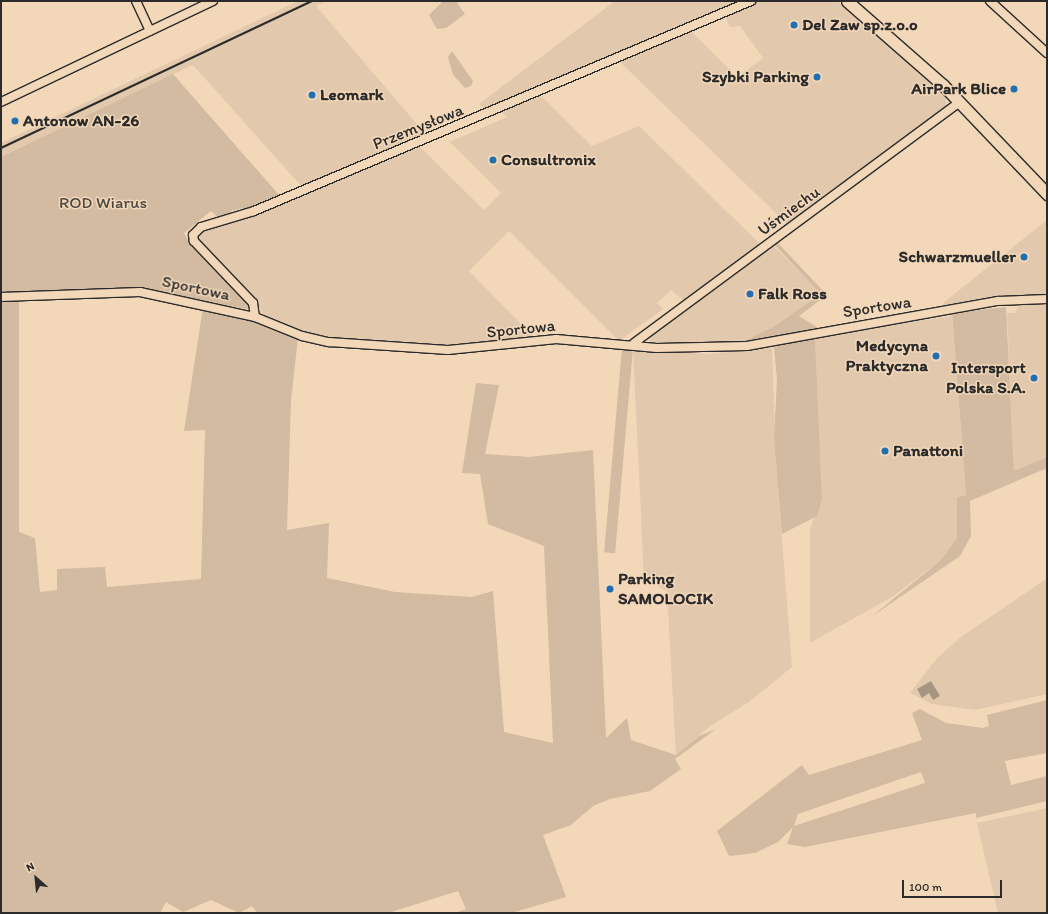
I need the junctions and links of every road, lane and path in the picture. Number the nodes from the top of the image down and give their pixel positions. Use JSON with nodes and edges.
{"nodes":[{"id":1,"x":136,"y":1,"type":"edge"},
{"id":2,"x":213,"y":1,"type":"edge"},
{"id":3,"x":751,"y":1,"type":"edge"},
{"id":4,"x":847,"y":1,"type":"edge"},
{"id":5,"x":990,"y":1,"type":"edge"},
{"id":6,"x":150,"y":31,"type":"junction"},
{"id":7,"x":1043,"y":52,"type":"edge"},
{"id":8,"x":1,"y":102,"type":"edge"},
{"id":9,"x":960,"y":102,"type":"junction"},
{"id":10,"x":1047,"y":194,"type":"edge"},
{"id":11,"x":1,"y":297,"type":"edge"},
{"id":12,"x":1047,"y":299,"type":"edge"},
{"id":13,"x":255,"y":317,"type":"junction"},
{"id":14,"x":634,"y":343,"type":"junction"}],
"edges":[{"from":1,"to":6,"type":"street"},
{"from":2,"to":6,"type":"street"},
{"from":3,"to":13,"type":"street","name":"Przemysłowa"},
{"from":4,"to":9,"type":"main road"},
{"from":5,"to":7,"type":"street"},
{"from":6,"to":8,"type":"street"},
{"from":9,"to":10,"type":"main road"},
{"from":9,"to":14,"type":"street","name":"Uśmiechu"},
{"from":11,"to":13,"type":"street","name":"Sportowa"},
{"from":12,"to":14,"type":"street","name":"Sportowa"},
{"from":13,"to":14,"type":"street","name":"Sportowa"}]}
